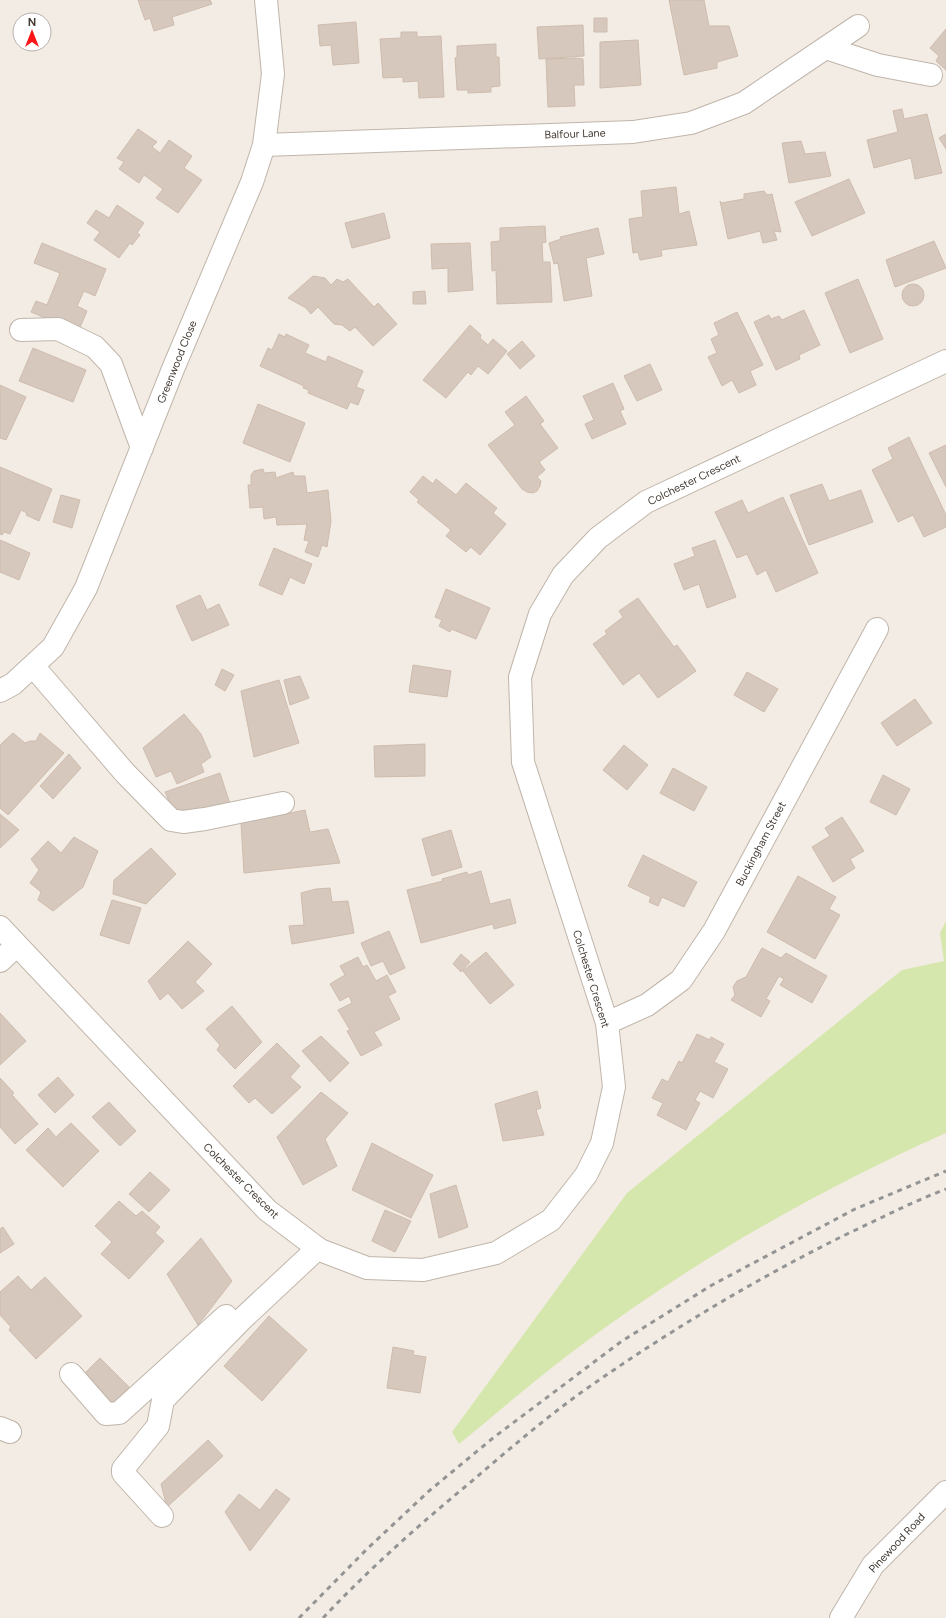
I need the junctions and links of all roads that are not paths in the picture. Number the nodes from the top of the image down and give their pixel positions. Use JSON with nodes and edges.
{"nodes":[{"id":1,"x":266,"y":0,"type":"edge"},
{"id":2,"x":858,"y":26,"type":"dead end"},
{"id":3,"x":826,"y":48,"type":"junction"},
{"id":4,"x":931,"y":75,"type":"dead end"},
{"id":5,"x":264,"y":145,"type":"junction"},
{"id":6,"x":21,"y":330,"type":"dead end"},
{"id":7,"x":946,"y":361,"type":"edge"},
{"id":8,"x":142,"y":448,"type":"junction"},
{"id":9,"x":877,"y":629,"type":"dead end"},
{"id":10,"x":33,"y":666,"type":"junction"},
{"id":11,"x":0,"y":691,"type":"edge"},
{"id":12,"x":283,"y":803,"type":"dead end"},
{"id":13,"x":0,"y":927,"type":"edge"},
{"id":14,"x":17,"y":945,"type":"junction"},
{"id":15,"x":0,"y":961,"type":"edge"},
{"id":16,"x":607,"y":1023,"type":"junction"},
{"id":17,"x":313,"y":1245,"type":"junction"},
{"id":18,"x":71,"y":1374,"type":"dead end"},
{"id":19,"x":946,"y":1492,"type":"edge"},
{"id":20,"x":162,"y":1516,"type":"dead end"},
{"id":21,"x":841,"y":1618,"type":"edge"}],
"edges":[{"from":1,"to":5,"type":"street","name":"Greenwood Close"},
{"from":2,"to":3,"type":"street","name":"Balfour Lane"},
{"from":3,"to":4,"type":"street"},
{"from":3,"to":5,"type":"street","name":"Balfour Lane"},
{"from":5,"to":8,"type":"street","name":"Greenwood Close"},
{"from":6,"to":8,"type":"street"},
{"from":7,"to":16,"type":"street","name":"Colchester Crescent"},
{"from":8,"to":10,"type":"street","name":"Greenwood Close"},
{"from":9,"to":16,"type":"street","name":"Buckingham Street"},
{"from":10,"to":11,"type":"street","name":"Greenwood Close"},
{"from":10,"to":12,"type":"street"},
{"from":13,"to":14,"type":"street","name":"Colchester Crescent"},
{"from":14,"to":15,"type":"street"},
{"from":14,"to":17,"type":"street","name":"Colchester Crescent"},
{"from":16,"to":17,"type":"street","name":"Colchester Crescent"},
{"from":17,"to":18,"type":"street"},
{"from":17,"to":20,"type":"street"},
{"from":19,"to":21,"type":"street","name":"Pinewood Road"}]}
